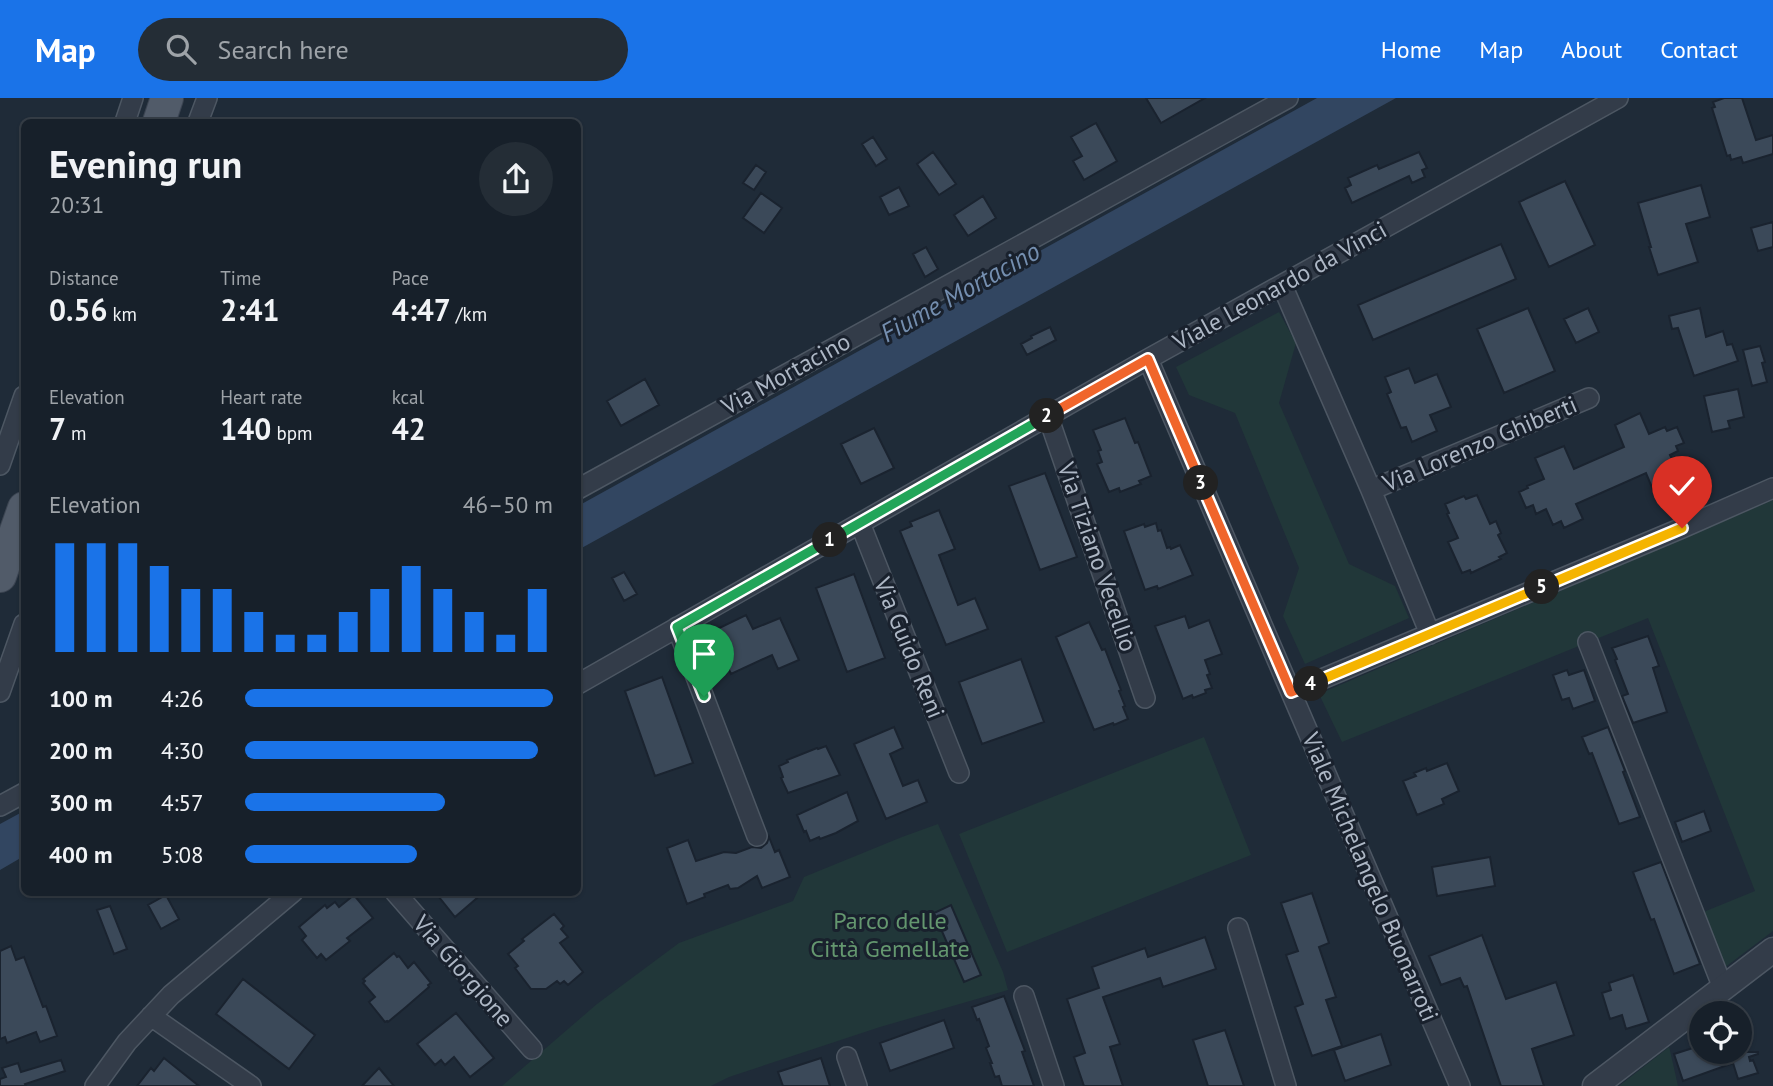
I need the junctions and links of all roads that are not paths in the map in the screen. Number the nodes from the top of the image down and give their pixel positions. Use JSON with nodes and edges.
{"nodes":[{"id":1,"x":133,"y":98,"type":"edge"},
{"id":2,"x":167,"y":98,"type":"edge"},
{"id":3,"x":207,"y":98,"type":"edge"},
{"id":4,"x":1288,"y":98,"type":"edge"},
{"id":5,"x":1618,"y":98,"type":"edge"},
{"id":6,"x":126,"y":119,"type":"edge"},
{"id":7,"x":160,"y":119,"type":"edge"},
{"id":8,"x":199,"y":119,"type":"edge"},
{"id":9,"x":1282,"y":285,"type":"junction"},
{"id":10,"x":1148,"y":359,"type":"junction"},
{"id":11,"x":1589,"y":398,"type":"dead end"},
{"id":12,"x":21,"y":405,"type":"edge"},
{"id":13,"x":1048,"y":416,"type":"junction"},
{"id":14,"x":0,"y":465,"type":"edge"},
{"id":15,"x":581,"y":487,"type":"edge"},
{"id":16,"x":1773,"y":488,"type":"edge"},
{"id":17,"x":1371,"y":490,"type":"junction"},
{"id":18,"x":21,"y":516,"type":"edge"},
{"id":19,"x":860,"y":523,"type":"junction"},
{"id":20,"x":0,"y":576,"type":"edge"},
{"id":21,"x":677,"y":627,"type":"junction"},
{"id":22,"x":21,"y":632,"type":"edge"},
{"id":23,"x":1430,"y":634,"type":"junction"},
{"id":24,"x":1588,"y":642,"type":"dead end"},
{"id":25,"x":581,"y":682,"type":"edge"},
{"id":26,"x":0,"y":692,"type":"edge"},
{"id":27,"x":1291,"y":692,"type":"junction"},
{"id":28,"x":1146,"y":698,"type":"dead end"},
{"id":29,"x":958,"y":773,"type":"dead end"},
{"id":30,"x":21,"y":795,"type":"edge"},
{"id":31,"x":0,"y":806,"type":"edge"},
{"id":32,"x":757,"y":836,"type":"dead end"},
{"id":33,"x":288,"y":896,"type":"edge"},
{"id":34,"x":398,"y":896,"type":"edge"},
{"id":35,"x":1238,"y":928,"type":"dead end"},
{"id":36,"x":1773,"y":950,"type":"edge"},
{"id":37,"x":1723,"y":988,"type":"junction"},
{"id":38,"x":1024,"y":996,"type":"dead end"},
{"id":39,"x":151,"y":1016,"type":"junction"},
{"id":40,"x":532,"y":1049,"type":"dead end"},
{"id":41,"x":847,"y":1057,"type":"dead end"},
{"id":42,"x":95,"y":1086,"type":"edge"},
{"id":43,"x":251,"y":1086,"type":"edge"},
{"id":44,"x":857,"y":1086,"type":"edge"},
{"id":45,"x":1054,"y":1086,"type":"edge"},
{"id":46,"x":1286,"y":1086,"type":"edge"},
{"id":47,"x":1460,"y":1086,"type":"edge"},
{"id":48,"x":1595,"y":1086,"type":"edge"}],
"edges":[{"from":1,"to":6,"type":"street"},
{"from":2,"to":7,"type":"main road"},
{"from":3,"to":8,"type":"street"},
{"from":4,"to":15,"type":"street","name":"Via Mortacino"},
{"from":5,"to":9,"type":"street","name":"Viale Leonardo da Vinci"},
{"from":9,"to":10,"type":"street","name":"Viale Leonardo da Vinci"},
{"from":9,"to":17,"type":"street","name":"Via Lorenzo Ghiberti"},
{"from":10,"to":13,"type":"street","name":"Viale Leonardo da Vinci"},
{"from":10,"to":27,"type":"street","name":"Viale Michelangelo Buonarroti"},
{"from":11,"to":17,"type":"street","name":"Via Lorenzo Ghiberti"},
{"from":12,"to":14,"type":"street"},
{"from":13,"to":19,"type":"street","name":"Viale Leonardo da Vinci"},
{"from":13,"to":28,"type":"street","name":"Via Tiziano Vecellio"},
{"from":16,"to":23,"type":"street"},
{"from":17,"to":23,"type":"street","name":"Via Lorenzo Ghiberti"},
{"from":18,"to":20,"type":"main road"},
{"from":19,"to":21,"type":"street","name":"Viale Leonardo da Vinci"},
{"from":19,"to":29,"type":"street","name":"Via Guido Reni"},
{"from":21,"to":25,"type":"street","name":"Viale Leonardo da Vinci"},
{"from":21,"to":32,"type":"street"},
{"from":22,"to":26,"type":"street"},
{"from":23,"to":27,"type":"street"},
{"from":24,"to":37,"type":"street"},
{"from":27,"to":47,"type":"street","name":"Viale Michelangelo Buonarroti"},
{"from":30,"to":31,"type":"street"},
{"from":33,"to":39,"type":"street"},
{"from":34,"to":40,"type":"street","name":"Via Giorgione"},
{"from":35,"to":46,"type":"street"},
{"from":36,"to":37,"type":"street"},
{"from":37,"to":48,"type":"street"},
{"from":38,"to":45,"type":"street"},
{"from":39,"to":42,"type":"street"},
{"from":39,"to":43,"type":"street"},
{"from":41,"to":44,"type":"street"}]}
